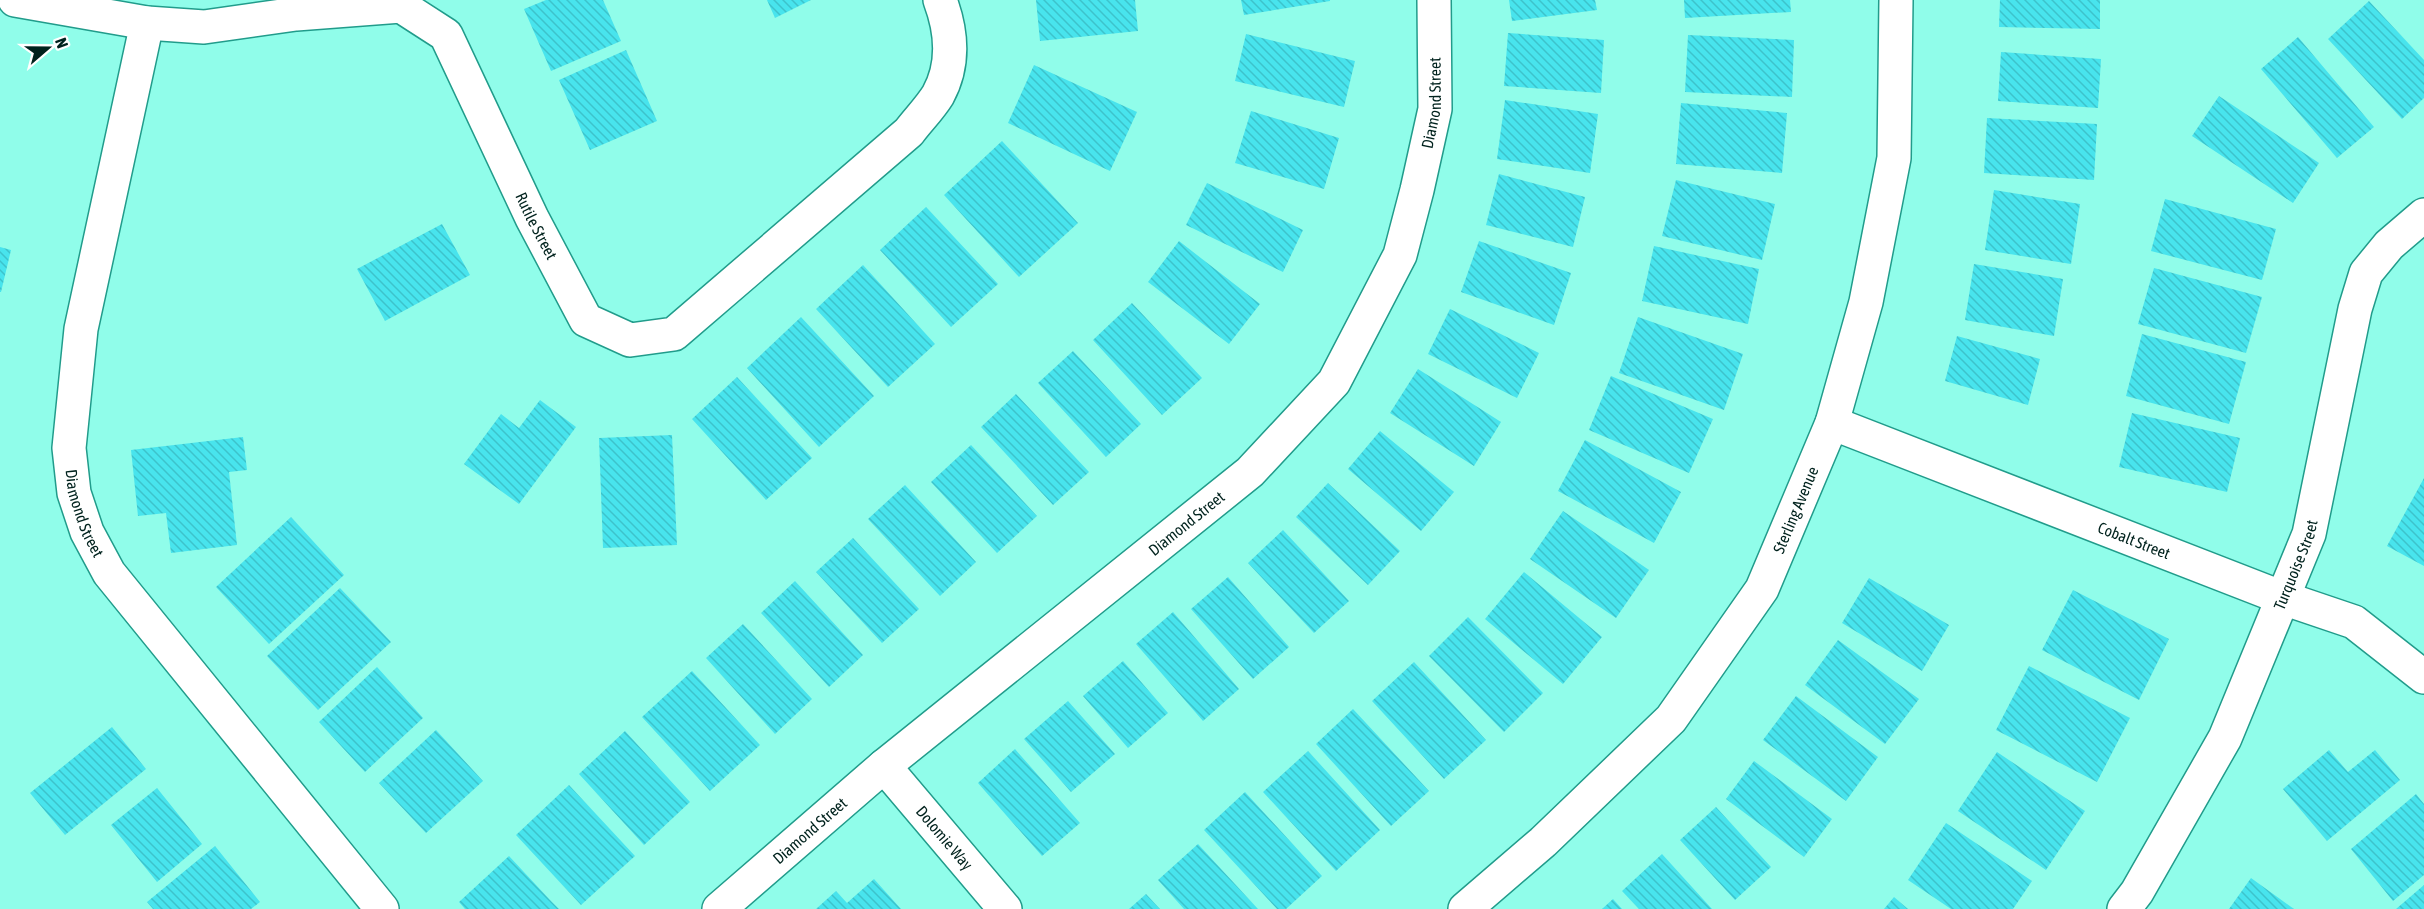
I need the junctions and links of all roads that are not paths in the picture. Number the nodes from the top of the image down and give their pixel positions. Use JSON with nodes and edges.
{"nodes":[{"id":1,"x":15,"y":0,"type":"edge"},
{"id":2,"x":940,"y":0,"type":"edge"},
{"id":3,"x":1434,"y":0,"type":"edge"},
{"id":4,"x":1896,"y":0,"type":"edge"},
{"id":5,"x":147,"y":23,"type":"junction"},
{"id":6,"x":2424,"y":215,"type":"edge"},
{"id":7,"x":1832,"y":423,"type":"junction"},
{"id":8,"x":2283,"y":598,"type":"junction"},
{"id":9,"x":2424,"y":677,"type":"edge"},
{"id":10,"x":884,"y":766,"type":"junction"},
{"id":11,"x":382,"y":909,"type":"edge"},
{"id":12,"x":719,"y":909,"type":"edge"},
{"id":13,"x":1005,"y":909,"type":"edge"},
{"id":14,"x":1465,"y":909,"type":"edge"},
{"id":15,"x":2124,"y":909,"type":"edge"}],
"edges":[{"from":1,"to":5,"type":"street","name":"Rutile Street"},
{"from":2,"to":5,"type":"street","name":"Rutile Street"},
{"from":3,"to":10,"type":"street","name":"Diamond Street"},
{"from":4,"to":7,"type":"street","name":"Sterling Avenue"},
{"from":5,"to":11,"type":"street","name":"Diamond Street"},
{"from":6,"to":8,"type":"street","name":"Turquoise Street"},
{"from":7,"to":8,"type":"street","name":"Cobalt Street"},
{"from":7,"to":14,"type":"street","name":"Sterling Avenue"},
{"from":8,"to":9,"type":"street","name":"Cobalt Street"},
{"from":8,"to":15,"type":"street","name":"Turquoise Street"},
{"from":10,"to":12,"type":"street","name":"Diamond Street"},
{"from":10,"to":13,"type":"street","name":"Dolomie Way"}]}
